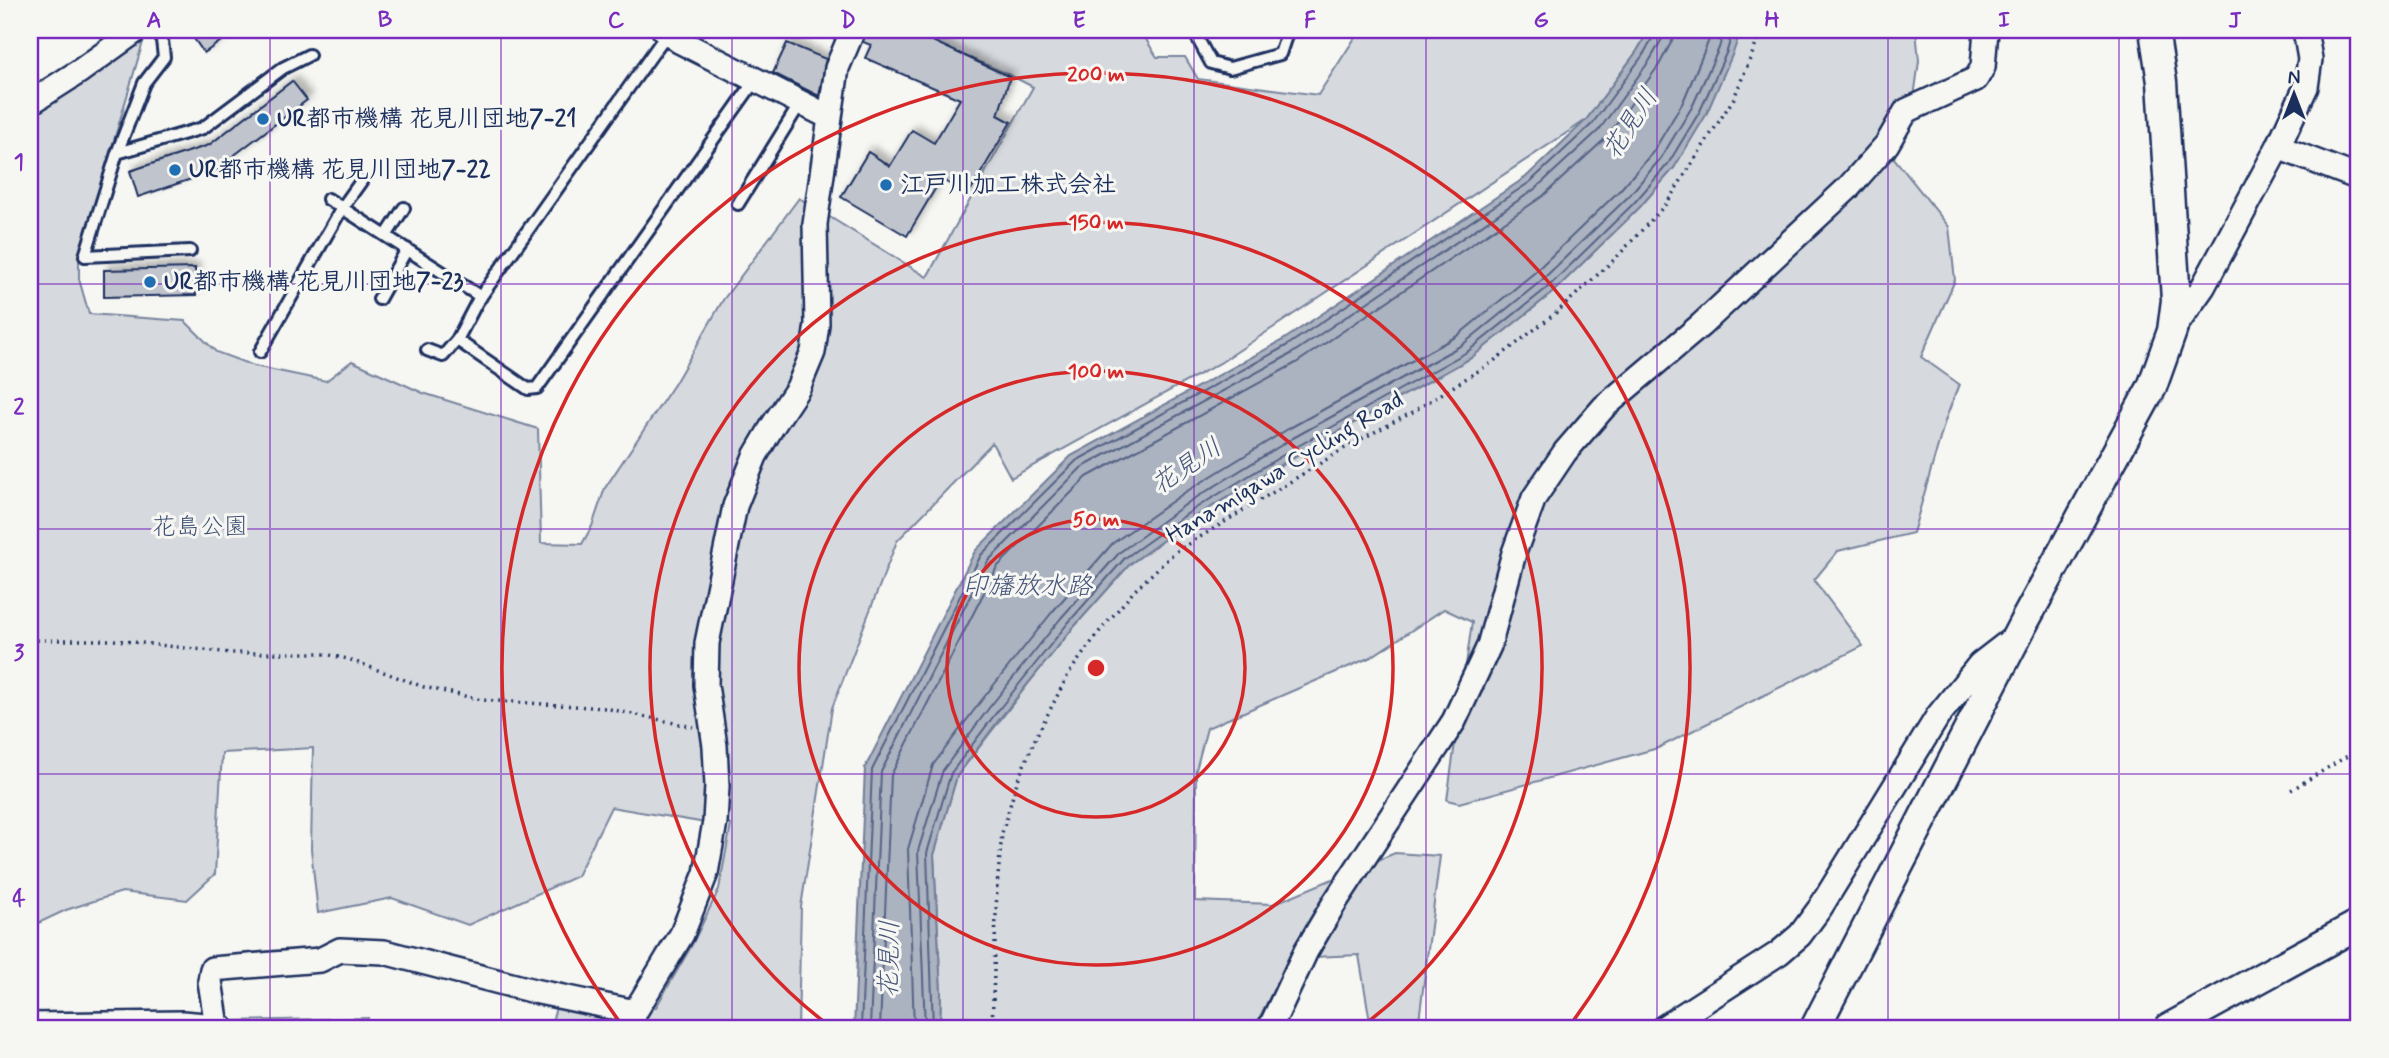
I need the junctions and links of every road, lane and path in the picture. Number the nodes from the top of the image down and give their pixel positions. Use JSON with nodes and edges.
{"nodes":[{"id":1,"x":136,"y":30,"type":"edge"},
{"id":2,"x":853,"y":30,"type":"edge"},
{"id":3,"x":1289,"y":30,"type":"edge"},
{"id":4,"x":1762,"y":30,"type":"edge"},
{"id":5,"x":1986,"y":30,"type":"edge"},
{"id":6,"x":2154,"y":30,"type":"edge"},
{"id":7,"x":2305,"y":30,"type":"edge"},
{"id":8,"x":161,"y":31,"type":"edge"},
{"id":9,"x":666,"y":31,"type":"edge"},
{"id":10,"x":1194,"y":31,"type":"edge"},
{"id":11,"x":309,"y":55,"type":"dead end"},
{"id":12,"x":756,"y":79,"type":"junction"},
{"id":13,"x":801,"y":102,"type":"junction"},
{"id":14,"x":30,"y":103,"type":"edge"},
{"id":15,"x":829,"y":117,"type":"junction"},
{"id":16,"x":2278,"y":147,"type":"junction"},
{"id":17,"x":117,"y":153,"type":"junction"},
{"id":18,"x":2359,"y":178,"type":"edge"},
{"id":19,"x":362,"y":180,"type":"dead end"},
{"id":20,"x":328,"y":199,"type":"dead end"},
{"id":21,"x":738,"y":204,"type":"dead end"},
{"id":22,"x":342,"y":208,"type":"junction"},
{"id":23,"x":404,"y":208,"type":"dead end"},
{"id":24,"x":386,"y":236,"type":"junction"},
{"id":25,"x":407,"y":249,"type":"junction"},
{"id":26,"x":190,"y":251,"type":"dead end"},
{"id":27,"x":481,"y":297,"type":"junction"},
{"id":28,"x":379,"y":299,"type":"dead end"},
{"id":29,"x":2172,"y":331,"type":"junction"},
{"id":30,"x":457,"y":340,"type":"junction"},
{"id":31,"x":427,"y":350,"type":"dead end"},
{"id":32,"x":260,"y":352,"type":"dead end"},
{"id":33,"x":2017,"y":636,"type":"junction"},
{"id":34,"x":30,"y":640,"type":"edge"},
{"id":35,"x":712,"y":727,"type":"junction"},
{"id":36,"x":2359,"y":749,"type":"edge"},
{"id":37,"x":2291,"y":790,"type":"dead end"},
{"id":38,"x":2359,"y":924,"type":"edge"},
{"id":39,"x":633,"y":1020,"type":"edge"},
{"id":40,"x":30,"y":1025,"type":"edge"},
{"id":41,"x":220,"y":1027,"type":"edge"},
{"id":42,"x":992,"y":1028,"type":"edge"},
{"id":43,"x":1269,"y":1028,"type":"edge"},
{"id":44,"x":1663,"y":1028,"type":"edge"},
{"id":45,"x":1815,"y":1028,"type":"edge"},
{"id":46,"x":2169,"y":1028,"type":"edge"}],
"edges":[{"from":1,"to":14,"type":"street"},
{"from":2,"to":15,"type":"street"},
{"from":3,"to":10,"type":"lane"},
{"from":4,"to":42,"type":"path","name":"Hanamigawa Cycling Road"},
{"from":5,"to":43,"type":"street"},
{"from":6,"to":29,"type":"street"},
{"from":7,"to":16,"type":"street"},
{"from":8,"to":17,"type":"lane"},
{"from":9,"to":12,"type":"street"},
{"from":9,"to":27,"type":"lane"},
{"from":11,"to":17,"type":"lane"},
{"from":12,"to":13,"type":"street"},
{"from":12,"to":30,"type":"lane"},
{"from":13,"to":15,"type":"street"},
{"from":13,"to":21,"type":"lane"},
{"from":15,"to":35,"type":"street"},
{"from":16,"to":18,"type":"street"},
{"from":16,"to":29,"type":"street"},
{"from":17,"to":26,"type":"lane"},
{"from":19,"to":22,"type":"lane"},
{"from":20,"to":22,"type":"lane"},
{"from":22,"to":24,"type":"lane"},
{"from":22,"to":32,"type":"lane"},
{"from":23,"to":24,"type":"lane"},
{"from":24,"to":25,"type":"lane"},
{"from":25,"to":27,"type":"lane"},
{"from":25,"to":28,"type":"lane"},
{"from":27,"to":30,"type":"lane"},
{"from":29,"to":33,"type":"street"},
{"from":30,"to":31,"type":"lane"},
{"from":33,"to":44,"type":"street"},
{"from":33,"to":45,"type":"street"},
{"from":34,"to":35,"type":"path"},
{"from":35,"to":39,"type":"street"},
{"from":36,"to":37,"type":"path"},
{"from":38,"to":46,"type":"street"},
{"from":39,"to":41,"type":"street"},
{"from":40,"to":41,"type":"street"}]}
